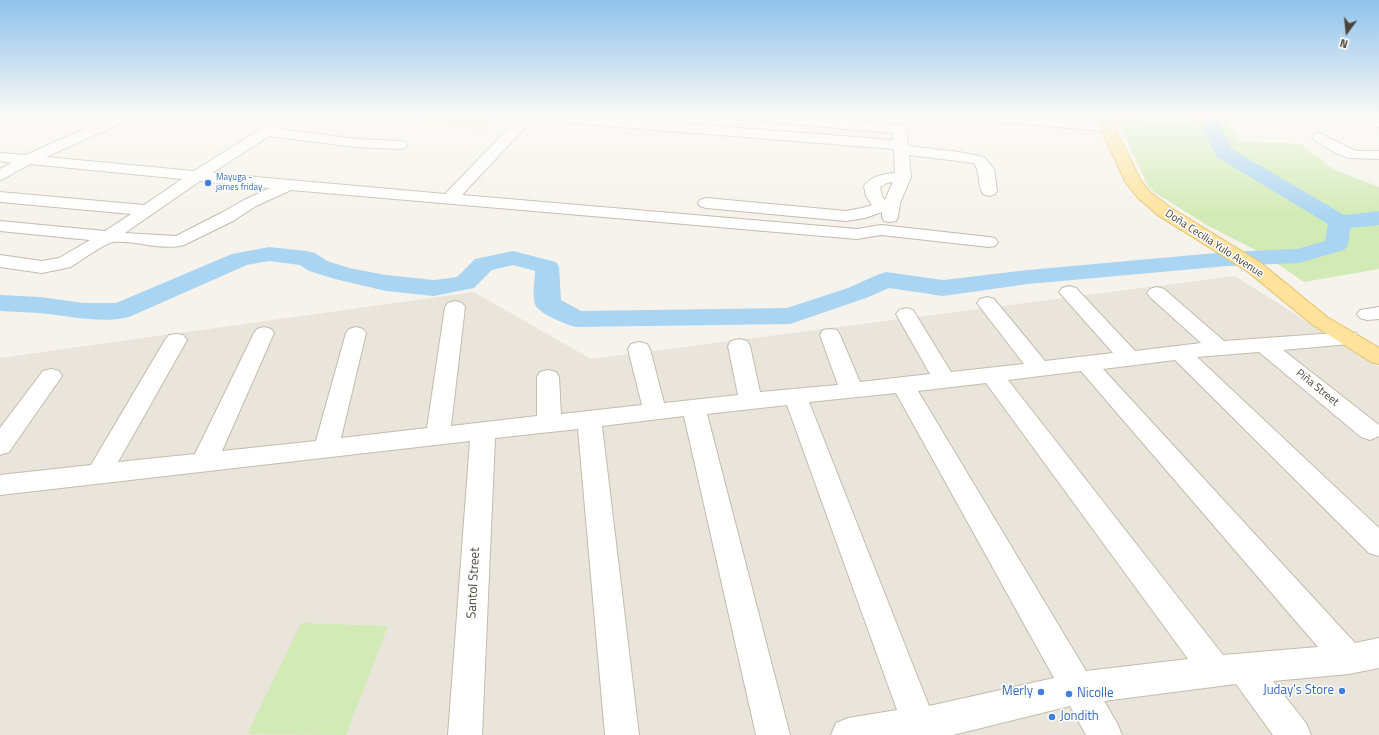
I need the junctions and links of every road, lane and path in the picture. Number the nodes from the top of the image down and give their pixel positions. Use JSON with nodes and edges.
{"nodes":[{"id":1,"x":52,"y":149,"type":"edge"},
{"id":2,"x":240,"y":149,"type":"edge"},
{"id":3,"x":497,"y":149,"type":"edge"},
{"id":4,"x":901,"y":149,"type":"edge"},
{"id":5,"x":916,"y":149,"type":"edge"},
{"id":6,"x":1118,"y":149,"type":"edge"},
{"id":7,"x":1340,"y":149,"type":"edge"},
{"id":8,"x":0,"y":157,"type":"edge"},
{"id":9,"x":29,"y":160,"type":"junction"},
{"id":10,"x":1378,"y":162,"type":"edge"},
{"id":11,"x":0,"y":175,"type":"edge"},
{"id":12,"x":197,"y":176,"type":"junction"},
{"id":13,"x":903,"y":177,"type":"junction"},
{"id":14,"x":289,"y":185,"type":"junction"},
{"id":15,"x":989,"y":191,"type":"dead end"},
{"id":16,"x":0,"y":197,"type":"edge"},
{"id":17,"x":450,"y":198,"type":"junction"},
{"id":18,"x":706,"y":203,"type":"dead end"},
{"id":19,"x":887,"y":205,"type":"junction"},
{"id":20,"x":145,"y":210,"type":"junction"},
{"id":21,"x":0,"y":226,"type":"edge"},
{"id":22,"x":881,"y":230,"type":"junction"},
{"id":23,"x":108,"y":237,"type":"junction"},
{"id":24,"x":989,"y":242,"type":"dead end"},
{"id":25,"x":0,"y":261,"type":"edge"},
{"id":26,"x":1069,"y":292,"type":"dead end"},
{"id":27,"x":1157,"y":293,"type":"dead end"},
{"id":28,"x":987,"y":303,"type":"dead end"},
{"id":29,"x":455,"y":307,"type":"dead end"},
{"id":30,"x":906,"y":314,"type":"dead end"},
{"id":31,"x":264,"y":333,"type":"dead end"},
{"id":32,"x":356,"y":333,"type":"dead end"},
{"id":33,"x":830,"y":335,"type":"dead end"},
{"id":34,"x":1348,"y":338,"type":"junction"},
{"id":35,"x":176,"y":340,"type":"dead end"},
{"id":36,"x":1264,"y":345,"type":"junction"},
{"id":37,"x":739,"y":346,"type":"dead end"},
{"id":38,"x":1219,"y":348,"type":"junction"},
{"id":39,"x":639,"y":349,"type":"dead end"},
{"id":40,"x":1180,"y":353,"type":"junction"},
{"id":41,"x":1379,"y":357,"type":"edge"},
{"id":42,"x":1128,"y":358,"type":"junction"},
{"id":43,"x":1086,"y":363,"type":"junction"},
{"id":44,"x":1039,"y":368,"type":"junction"},
{"id":45,"x":991,"y":374,"type":"junction"},
{"id":46,"x":51,"y":376,"type":"dead end"},
{"id":47,"x":548,"y":376,"type":"dead end"},
{"id":48,"x":944,"y":379,"type":"junction"},
{"id":49,"x":903,"y":385,"type":"junction"},
{"id":50,"x":852,"y":391,"type":"junction"},
{"id":51,"x":796,"y":396,"type":"junction"},
{"id":52,"x":751,"y":401,"type":"junction"},
{"id":53,"x":694,"y":407,"type":"junction"},
{"id":54,"x":655,"y":412,"type":"junction"},
{"id":55,"x":589,"y":419,"type":"junction"},
{"id":56,"x":549,"y":424,"type":"junction"},
{"id":57,"x":483,"y":431,"type":"junction"},
{"id":58,"x":1370,"y":431,"type":"dead end"},
{"id":59,"x":438,"y":436,"type":"junction"},
{"id":60,"x":0,"y":446,"type":"edge"},
{"id":61,"x":326,"y":449,"type":"junction"},
{"id":62,"x":204,"y":462,"type":"junction"},
{"id":63,"x":99,"y":474,"type":"junction"},
{"id":64,"x":1,"y":486,"type":"edge"},
{"id":65,"x":1379,"y":545,"type":"edge"},
{"id":66,"x":1369,"y":659,"type":"edge"},
{"id":67,"x":1230,"y":669,"type":"junction"},
{"id":68,"x":1078,"y":688,"type":"junction"},
{"id":69,"x":939,"y":726,"type":"edge"},
{"id":70,"x":465,"y":735,"type":"edge"},
{"id":71,"x":622,"y":735,"type":"edge"},
{"id":72,"x":774,"y":735,"type":"edge"},
{"id":73,"x":848,"y":735,"type":"edge"},
{"id":74,"x":1106,"y":735,"type":"edge"},
{"id":75,"x":1294,"y":735,"type":"edge"}],
"edges":[{"from":1,"to":9,"type":"street"},
{"from":2,"to":12,"type":"street"},
{"from":3,"to":17,"type":"street"},
{"from":4,"to":13,"type":"street"},
{"from":5,"to":15,"type":"street"},
{"from":6,"to":34,"type":"main road","name":"Doña Cecilia Yulo Avenue"},
{"from":7,"to":10,"type":"street"},
{"from":8,"to":9,"type":"street"},
{"from":9,"to":11,"type":"street"},
{"from":9,"to":12,"type":"street"},
{"from":12,"to":14,"type":"street"},
{"from":12,"to":20,"type":"street"},
{"from":13,"to":19,"type":"street"},
{"from":13,"to":19,"type":"street"},
{"from":14,"to":17,"type":"street"},
{"from":14,"to":23,"type":"street"},
{"from":16,"to":20,"type":"street"},
{"from":17,"to":22,"type":"street"},
{"from":18,"to":19,"type":"street"},
{"from":19,"to":22,"type":"street"},
{"from":20,"to":23,"type":"street"},
{"from":21,"to":23,"type":"street"},
{"from":22,"to":24,"type":"street"},
{"from":23,"to":25,"type":"street"},
{"from":26,"to":42,"type":"street"},
{"from":27,"to":38,"type":"street"},
{"from":28,"to":44,"type":"street"},
{"from":29,"to":59,"type":"street"},
{"from":30,"to":48,"type":"street"},
{"from":31,"to":62,"type":"street"},
{"from":32,"to":61,"type":"street"},
{"from":33,"to":50,"type":"street"},
{"from":34,"to":36,"type":"street"},
{"from":34,"to":41,"type":"main road","name":"Doña Cecilia Yulo Avenue"},
{"from":35,"to":63,"type":"street"},
{"from":36,"to":38,"type":"street"},
{"from":36,"to":58,"type":"street","name":"Piña Street"},
{"from":37,"to":52,"type":"street"},
{"from":38,"to":40,"type":"street"},
{"from":39,"to":54,"type":"street"},
{"from":40,"to":42,"type":"street"},
{"from":40,"to":65,"type":"street"},
{"from":42,"to":43,"type":"street"},
{"from":43,"to":44,"type":"street"},
{"from":43,"to":66,"type":"street"},
{"from":44,"to":45,"type":"street"},
{"from":45,"to":48,"type":"street"},
{"from":45,"to":67,"type":"street"},
{"from":46,"to":60,"type":"street"},
{"from":47,"to":56,"type":"street"},
{"from":48,"to":49,"type":"street"},
{"from":49,"to":50,"type":"street"},
{"from":49,"to":68,"type":"street"},
{"from":50,"to":51,"type":"street"},
{"from":51,"to":52,"type":"street"},
{"from":51,"to":69,"type":"street"},
{"from":52,"to":53,"type":"street"},
{"from":53,"to":54,"type":"street"},
{"from":53,"to":72,"type":"street"},
{"from":54,"to":55,"type":"street"},
{"from":55,"to":56,"type":"street"},
{"from":55,"to":71,"type":"street"},
{"from":56,"to":57,"type":"street"},
{"from":57,"to":59,"type":"street"},
{"from":57,"to":70,"type":"street","name":"Santol Street"},
{"from":59,"to":61,"type":"street"},
{"from":61,"to":62,"type":"street"},
{"from":62,"to":63,"type":"street"},
{"from":63,"to":64,"type":"street"},
{"from":66,"to":67,"type":"street"},
{"from":67,"to":68,"type":"street"},
{"from":67,"to":75,"type":"street"},
{"from":68,"to":69,"type":"street"},
{"from":68,"to":74,"type":"street"},
{"from":69,"to":73,"type":"street"}]}
